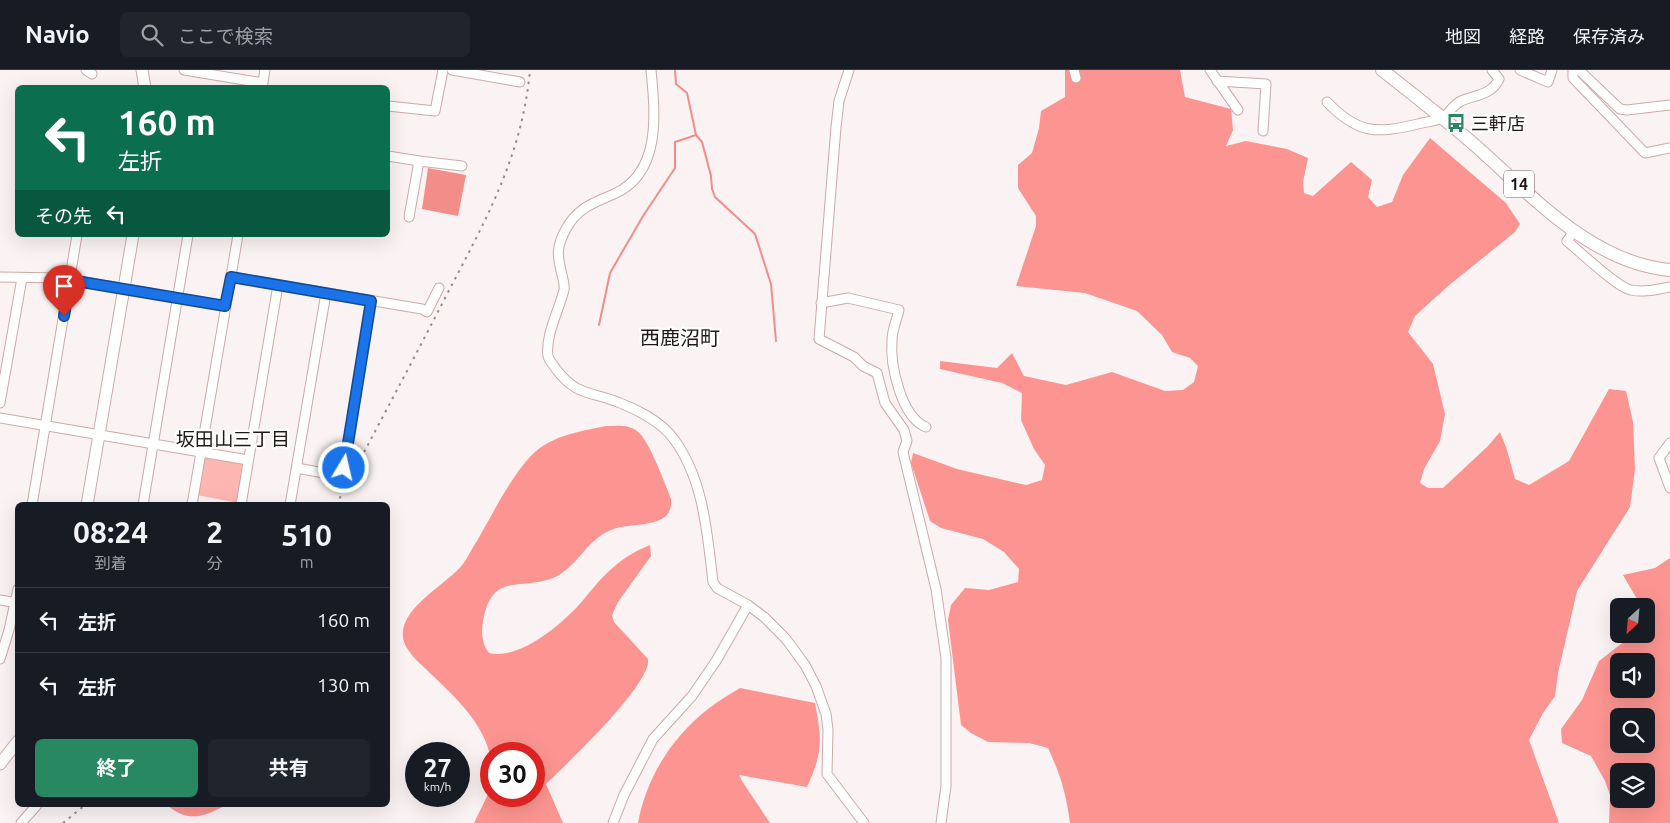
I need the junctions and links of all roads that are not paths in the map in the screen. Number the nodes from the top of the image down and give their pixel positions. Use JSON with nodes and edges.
{"nodes":[{"id":1,"x":142,"y":70,"type":"edge"},
{"id":2,"x":184,"y":70,"type":"edge"},
{"id":3,"x":265,"y":70,"type":"edge"},
{"id":4,"x":443,"y":70,"type":"edge"},
{"id":5,"x":452,"y":70,"type":"edge"},
{"id":6,"x":650,"y":70,"type":"edge"},
{"id":7,"x":848,"y":70,"type":"edge"},
{"id":8,"x":1210,"y":70,"type":"edge"},
{"id":9,"x":1382,"y":70,"type":"edge"},
{"id":10,"x":1492,"y":70,"type":"edge"},
{"id":11,"x":1520,"y":70,"type":"edge"},
{"id":12,"x":1552,"y":70,"type":"edge"},
{"id":13,"x":1573,"y":70,"type":"edge"},
{"id":14,"x":1579,"y":70,"type":"edge"},
{"id":15,"x":493,"y":74,"type":"edge"},
{"id":16,"x":1217,"y":81,"type":"junction"},
{"id":17,"x":520,"y":82,"type":"dead end"},
{"id":18,"x":144,"y":85,"type":"edge"},
{"id":19,"x":262,"y":85,"type":"edge"},
{"id":20,"x":1328,"y":102,"type":"dead end"},
{"id":21,"x":1670,"y":105,"type":"edge"},
{"id":22,"x":390,"y":106,"type":"edge"},
{"id":23,"x":1238,"y":110,"type":"dead end"},
{"id":24,"x":1443,"y":118,"type":"junction"},
{"id":25,"x":1263,"y":131,"type":"dead end"},
{"id":26,"x":1670,"y":148,"type":"edge"},
{"id":27,"x":390,"y":156,"type":"edge"},
{"id":28,"x":418,"y":161,"type":"junction"},
{"id":29,"x":462,"y":166,"type":"dead end"},
{"id":30,"x":409,"y":217,"type":"dead end"},
{"id":31,"x":1574,"y":231,"type":"junction"},
{"id":32,"x":77,"y":237,"type":"edge"},
{"id":33,"x":133,"y":237,"type":"edge"},
{"id":34,"x":188,"y":237,"type":"edge"},
{"id":35,"x":238,"y":237,"type":"edge"},
{"id":36,"x":1670,"y":270,"type":"edge"},
{"id":37,"x":0,"y":277,"type":"edge"},
{"id":38,"x":231,"y":277,"type":"junction"},
{"id":39,"x":22,"y":278,"type":"junction"},
{"id":40,"x":70,"y":280,"type":"junction"},
{"id":41,"x":278,"y":285,"type":"junction"},
{"id":42,"x":1670,"y":287,"type":"edge"},
{"id":43,"x":124,"y":288,"type":"junction"},
{"id":44,"x":439,"y":288,"type":"dead end"},
{"id":45,"x":326,"y":293,"type":"junction"},
{"id":46,"x":178,"y":297,"type":"junction"},
{"id":47,"x":371,"y":301,"type":"junction"},
{"id":48,"x":822,"y":303,"type":"junction"},
{"id":49,"x":225,"y":306,"type":"junction"},
{"id":50,"x":0,"y":403,"type":"edge"},
{"id":51,"x":0,"y":418,"type":"edge"},
{"id":52,"x":46,"y":426,"type":"junction"},
{"id":53,"x":926,"y":427,"type":"dead end"},
{"id":54,"x":98,"y":436,"type":"junction"},
{"id":55,"x":1670,"y":443,"type":"edge"},
{"id":56,"x":153,"y":444,"type":"junction"},
{"id":57,"x":201,"y":453,"type":"junction"},
{"id":58,"x":248,"y":460,"type":"junction"},
{"id":59,"x":296,"y":468,"type":"junction"},
{"id":60,"x":1670,"y":488,"type":"edge"},
{"id":61,"x":33,"y":502,"type":"edge"},
{"id":62,"x":87,"y":502,"type":"edge"},
{"id":63,"x":143,"y":502,"type":"edge"},
{"id":64,"x":193,"y":502,"type":"edge"},
{"id":65,"x":241,"y":502,"type":"edge"},
{"id":66,"x":290,"y":502,"type":"edge"},
{"id":67,"x":0,"y":600,"type":"edge"},
{"id":68,"x":15,"y":603,"type":"edge"},
{"id":69,"x":748,"y":605,"type":"junction"},
{"id":70,"x":15,"y":607,"type":"edge"},
{"id":71,"x":0,"y":659,"type":"edge"},
{"id":72,"x":15,"y":745,"type":"edge"},
{"id":73,"x":0,"y":764,"type":"edge"},
{"id":74,"x":35,"y":807,"type":"edge"},
{"id":75,"x":21,"y":823,"type":"edge"},
{"id":76,"x":613,"y":823,"type":"edge"},
{"id":77,"x":864,"y":823,"type":"edge"},
{"id":78,"x":940,"y":823,"type":"edge"}],
"edges":[{"from":1,"to":18,"type":"street"},
{"from":2,"to":19,"type":"street"},
{"from":3,"to":19,"type":"street"},
{"from":4,"to":22,"type":"street"},
{"from":5,"to":15,"type":"street"},
{"from":6,"to":69,"type":"street"},
{"from":7,"to":48,"type":"street"},
{"from":8,"to":16,"type":"street"},
{"from":9,"to":24,"type":"main road","number":"14"},
{"from":10,"to":24,"type":"street"},
{"from":11,"to":12,"type":"street"},
{"from":13,"to":26,"type":"street"},
{"from":14,"to":21,"type":"street"},
{"from":15,"to":17,"type":"street"},
{"from":16,"to":23,"type":"street"},
{"from":16,"to":25,"type":"street"},
{"from":20,"to":24,"type":"street"},
{"from":24,"to":31,"type":"main road","number":"14"},
{"from":27,"to":28,"type":"street"},
{"from":28,"to":29,"type":"street"},
{"from":28,"to":30,"type":"street"},
{"from":31,"to":36,"type":"main road","number":"14"},
{"from":31,"to":42,"type":"street"},
{"from":32,"to":40,"type":"street"},
{"from":33,"to":43,"type":"street"},
{"from":34,"to":46,"type":"street"},
{"from":35,"to":38,"type":"street"},
{"from":37,"to":39,"type":"street"},
{"from":38,"to":41,"type":"street"},
{"from":38,"to":49,"type":"street"},
{"from":39,"to":40,"type":"street"},
{"from":39,"to":50,"type":"street"},
{"from":40,"to":43,"type":"street"},
{"from":40,"to":52,"type":"street"},
{"from":41,"to":45,"type":"street"},
{"from":41,"to":58,"type":"street"},
{"from":43,"to":46,"type":"street"},
{"from":43,"to":54,"type":"street"},
{"from":44,"to":47,"type":"street"},
{"from":45,"to":47,"type":"street"},
{"from":45,"to":59,"type":"street"},
{"from":46,"to":49,"type":"street"},
{"from":46,"to":56,"type":"street"},
{"from":47,"to":59,"type":"street"},
{"from":48,"to":53,"type":"street"},
{"from":48,"to":78,"type":"street"},
{"from":49,"to":57,"type":"street"},
{"from":51,"to":52,"type":"street"},
{"from":52,"to":54,"type":"street"},
{"from":52,"to":61,"type":"street"},
{"from":54,"to":56,"type":"street"},
{"from":54,"to":62,"type":"street"},
{"from":55,"to":60,"type":"street"},
{"from":56,"to":57,"type":"street"},
{"from":56,"to":63,"type":"street"},
{"from":57,"to":58,"type":"street"},
{"from":57,"to":64,"type":"street"},
{"from":58,"to":65,"type":"street"},
{"from":59,"to":66,"type":"street"},
{"from":67,"to":68,"type":"street"},
{"from":69,"to":76,"type":"street"},
{"from":69,"to":77,"type":"street"},
{"from":70,"to":71,"type":"street"},
{"from":72,"to":73,"type":"street"},
{"from":74,"to":75,"type":"street"}]}
